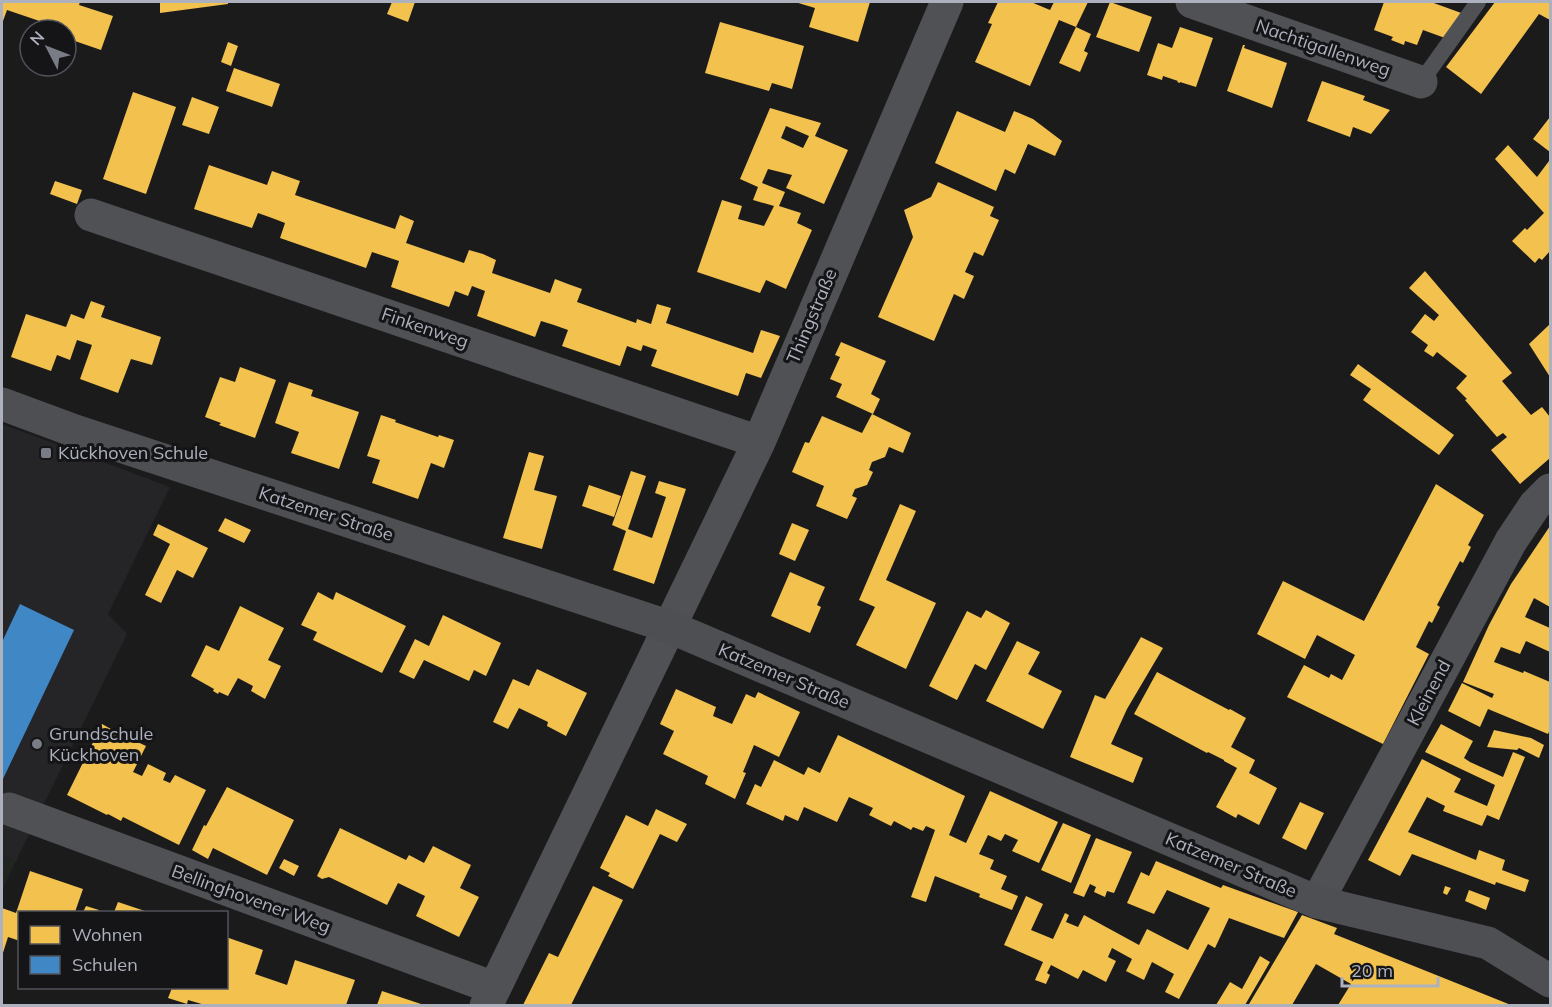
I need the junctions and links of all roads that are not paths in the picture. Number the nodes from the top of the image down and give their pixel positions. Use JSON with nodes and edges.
{"nodes":[{"id":1,"x":947,"y":2,"type":"edge"},
{"id":2,"x":1192,"y":2,"type":"edge"},
{"id":3,"x":1478,"y":2,"type":"edge"},
{"id":4,"x":1421,"y":82,"type":"joint"},
{"id":5,"x":91,"y":215,"type":"dead end"},
{"id":6,"x":2,"y":404,"type":"edge"},
{"id":7,"x":759,"y":442,"type":"junction"},
{"id":8,"x":1551,"y":490,"type":"edge"},
{"id":9,"x":670,"y":627,"type":"junction"},
{"id":10,"x":9,"y":809,"type":"dead end"},
{"id":11,"x":1317,"y":902,"type":"junction"},
{"id":12,"x":1551,"y":981,"type":"edge"},
{"id":13,"x":490,"y":997,"type":"edge"}],
"edges":[{"from":1,"to":7,"type":"street","name":"Thingstraße"},
{"from":2,"to":4,"type":"street","name":"Nachtigallenweg"},
{"from":3,"to":4,"type":"lane"},
{"from":5,"to":7,"type":"street","name":"Finkenweg"},
{"from":6,"to":9,"type":"street","name":"Katzemer Straße"},
{"from":7,"to":9,"type":"street","name":"Thingstraße"},
{"from":8,"to":11,"type":"street","name":"Kleinend"},
{"from":9,"to":11,"type":"street","name":"Katzemer Straße"},
{"from":9,"to":13,"type":"street","name":"Bellinghovener Weg"},
{"from":10,"to":13,"type":"street","name":"Bellinghovener Weg"},
{"from":11,"to":12,"type":"street","name":"Katzemer Straße"}]}
